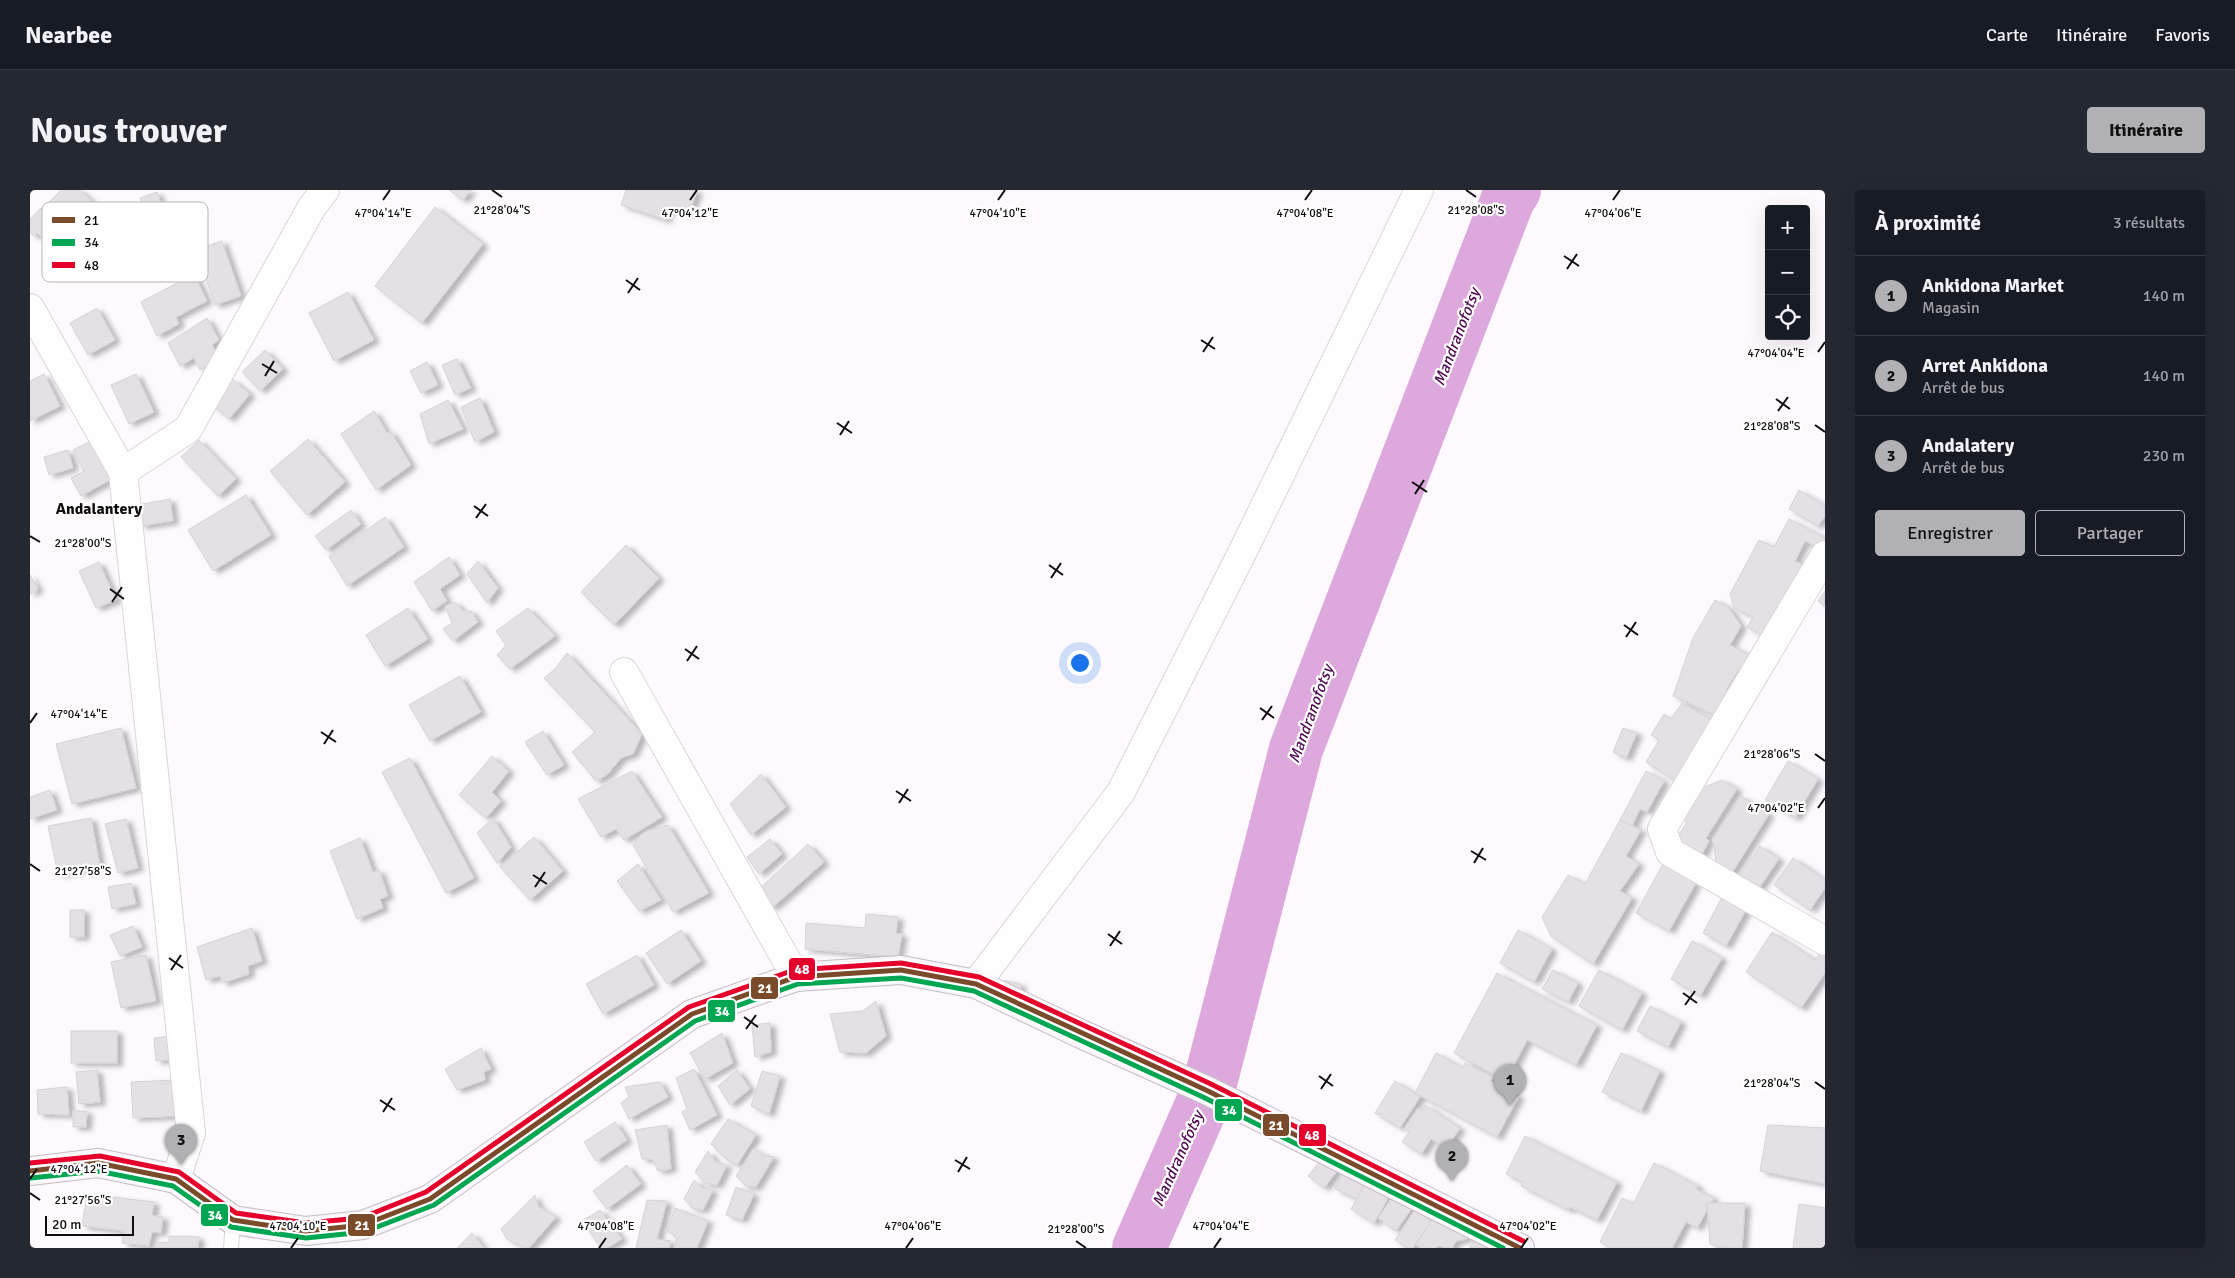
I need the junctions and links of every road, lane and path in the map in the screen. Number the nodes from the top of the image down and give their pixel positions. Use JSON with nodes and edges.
{"nodes":[{"id":1,"x":325,"y":190,"type":"edge"},
{"id":2,"x":1419,"y":190,"type":"edge"},
{"id":3,"x":30,"y":308,"type":"edge"},
{"id":4,"x":123,"y":472,"type":"junction"},
{"id":5,"x":1825,"y":555,"type":"edge"},
{"id":6,"x":624,"y":672,"type":"dead end"},
{"id":7,"x":1825,"y":941,"type":"edge"},
{"id":8,"x":796,"y":977,"type":"junction"},
{"id":9,"x":976,"y":984,"type":"junction"},
{"id":10,"x":30,"y":1171,"type":"edge"},
{"id":11,"x":176,"y":1179,"type":"junction"},
{"id":12,"x":233,"y":1220,"type":"junction"},
{"id":13,"x":231,"y":1248,"type":"edge"},
{"id":14,"x":1520,"y":1248,"type":"edge"}],
"edges":[{"from":1,"to":4,"type":"street"},
{"from":2,"to":9,"type":"street"},
{"from":3,"to":4,"type":"street"},
{"from":4,"to":11,"type":"street"},
{"from":5,"to":7,"type":"street"},
{"from":6,"to":8,"type":"street"},
{"from":8,"to":9,"type":"main road"},
{"from":8,"to":12,"type":"main road"},
{"from":9,"to":14,"type":"main road"},
{"from":10,"to":11,"type":"main road"},
{"from":11,"to":12,"type":"main road"},
{"from":12,"to":13,"type":"lane"}]}
